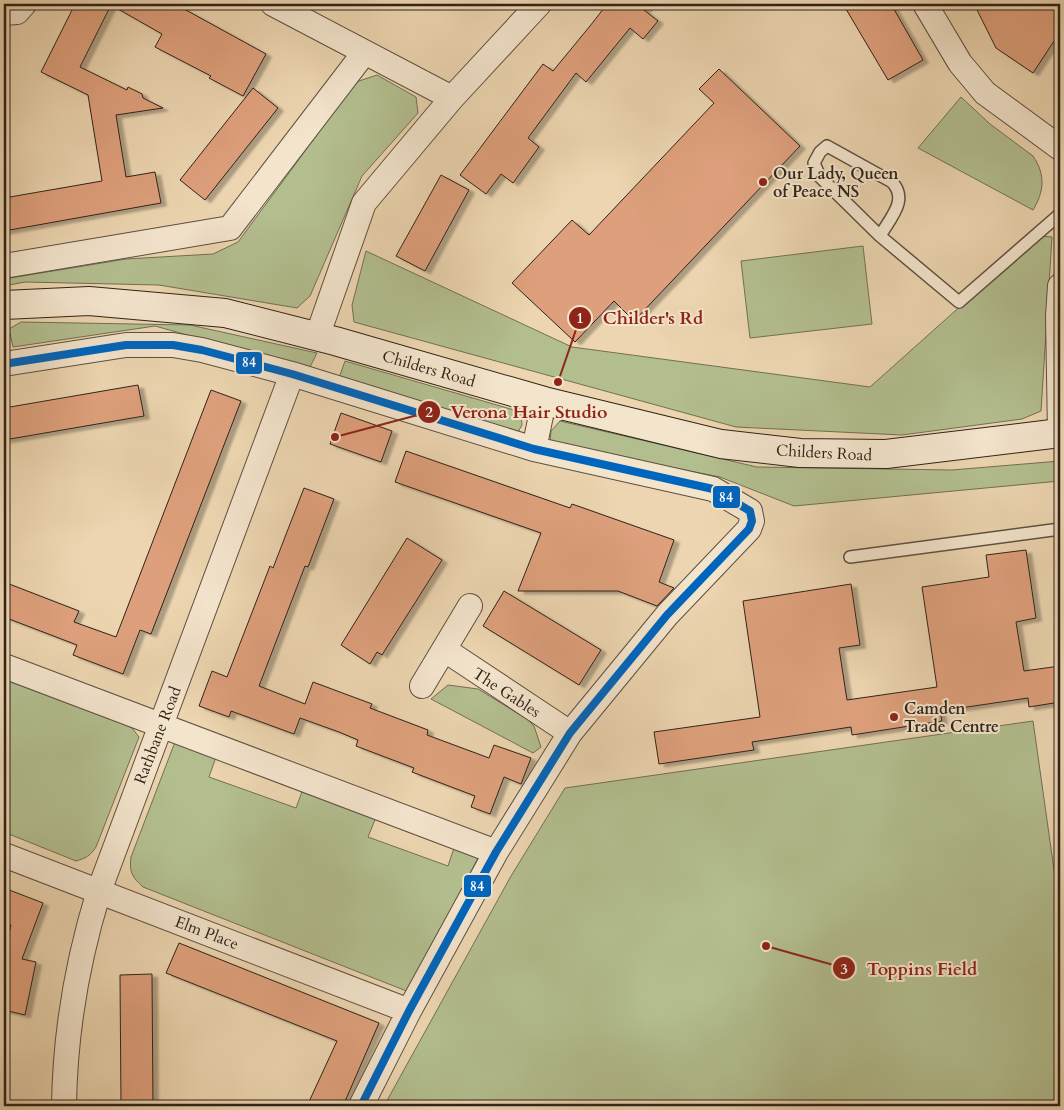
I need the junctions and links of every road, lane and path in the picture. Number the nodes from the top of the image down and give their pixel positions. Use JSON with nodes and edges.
{"nodes":[{"id":1,"x":24,"y":4,"type":"edge"},
{"id":2,"x":273,"y":4,"type":"edge"},
{"id":3,"x":539,"y":4,"type":"edge"},
{"id":4,"x":925,"y":4,"type":"edge"},
{"id":5,"x":4,"y":13,"type":"edge"},
{"id":6,"x":364,"y":53,"type":"junction"},
{"id":7,"x":452,"y":98,"type":"junction"},
{"id":8,"x":1060,"y":148,"type":"edge"},
{"id":9,"x":1060,"y":214,"type":"edge"},
{"id":10,"x":880,"y":236,"type":"junction"},
{"id":11,"x":4,"y":266,"type":"edge"},
{"id":12,"x":1060,"y":286,"type":"edge"},
{"id":13,"x":4,"y":305,"type":"edge"},
{"id":14,"x":318,"y":337,"type":"junction"},
{"id":15,"x":4,"y":364,"type":"edge"},
{"id":16,"x":292,"y":374,"type":"junction"},
{"id":17,"x":544,"y":401,"type":"junction"},
{"id":18,"x":1060,"y":433,"type":"edge"},
{"id":19,"x":534,"y":449,"type":"junction"},
{"id":20,"x":1060,"y":529,"type":"edge"},
{"id":21,"x":850,"y":557,"type":"dead end"},
{"id":22,"x":470,"y":606,"type":"dead end"},
{"id":23,"x":445,"y":650,"type":"junction"},
{"id":24,"x":4,"y":666,"type":"edge"},
{"id":25,"x":422,"y":686,"type":"dead end"},
{"id":26,"x":161,"y":726,"type":"junction"},
{"id":27,"x":570,"y":733,"type":"junction"},
{"id":28,"x":496,"y":852,"type":"junction"},
{"id":29,"x":4,"y":855,"type":"edge"},
{"id":30,"x":99,"y":891,"type":"junction"},
{"id":31,"x":409,"y":1010,"type":"junction"},
{"id":32,"x":64,"y":1106,"type":"edge"},
{"id":33,"x":361,"y":1106,"type":"edge"}],
"edges":[{"from":1,"to":5,"type":"street"},
{"from":2,"to":6,"type":"street"},
{"from":3,"to":7,"type":"street"},
{"from":4,"to":8,"type":"street"},
{"from":6,"to":7,"type":"street"},
{"from":6,"to":11,"type":"street"},
{"from":7,"to":14,"type":"street"},
{"from":9,"to":10,"type":"lane"},
{"from":10,"to":10,"type":"lane"},
{"from":12,"to":18,"type":"street"},
{"from":13,"to":14,"type":"main road","name":"Childers Road"},
{"from":14,"to":17,"type":"main road","name":"Childers Road"},
{"from":15,"to":16,"type":"street"},
{"from":16,"to":19,"type":"street"},
{"from":16,"to":26,"type":"street","name":"Rathbane Road"},
{"from":17,"to":18,"type":"main road","name":"Childers Road"},
{"from":17,"to":19,"type":"street"},
{"from":19,"to":27,"type":"street"},
{"from":20,"to":21,"type":"lane"},
{"from":22,"to":23,"type":"street"},
{"from":23,"to":25,"type":"street"},
{"from":23,"to":27,"type":"street","name":"The Gables"},
{"from":24,"to":26,"type":"street"},
{"from":26,"to":28,"type":"street"},
{"from":26,"to":30,"type":"street","name":"Rathbane Road"},
{"from":27,"to":28,"type":"street"},
{"from":28,"to":31,"type":"street"},
{"from":29,"to":30,"type":"street","name":"Elm Place"},
{"from":30,"to":31,"type":"street","name":"Elm Place"},
{"from":30,"to":32,"type":"street","name":"Rathbane Road"},
{"from":31,"to":33,"type":"street"}]}
